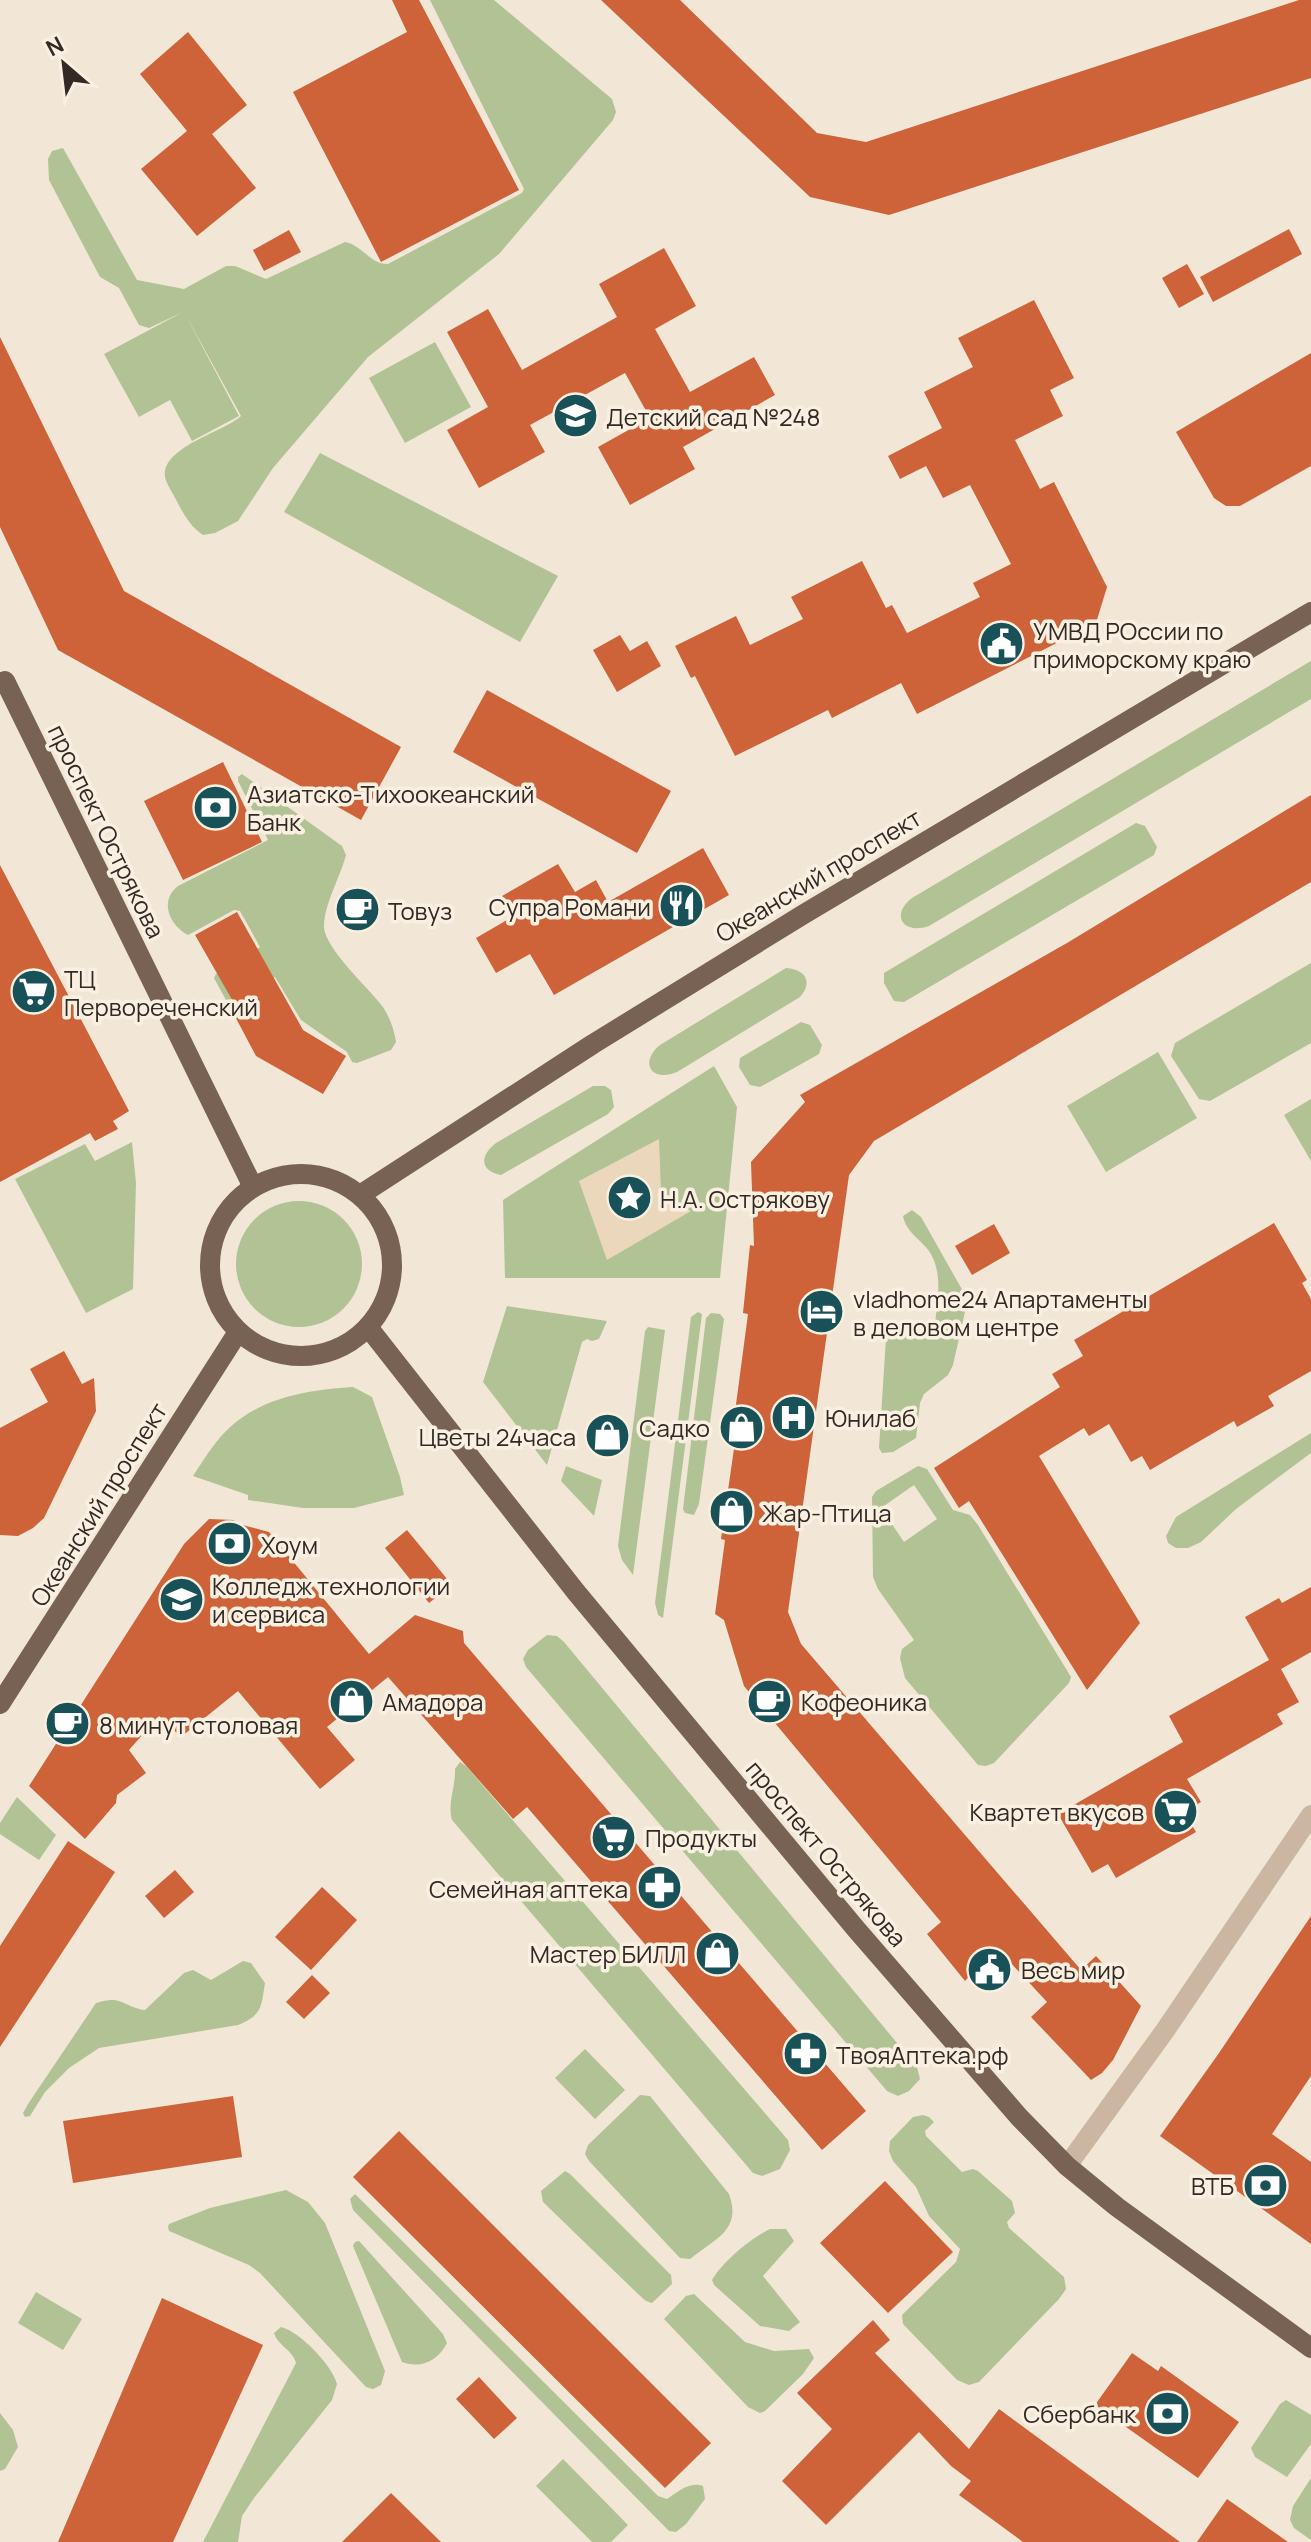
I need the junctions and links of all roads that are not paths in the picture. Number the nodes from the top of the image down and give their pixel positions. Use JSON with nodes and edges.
{"nodes":[{"id":1,"x":1311,"y":612,"type":"edge"},
{"id":2,"x":2,"y":678,"type":"edge"},
{"id":3,"x":253,"y":1187,"type":"junction"},
{"id":4,"x":360,"y":1195,"type":"junction"},
{"id":5,"x":368,"y":1327,"type":"junction"},
{"id":6,"x":238,"y":1332,"type":"junction"},
{"id":7,"x":0,"y":1704,"type":"edge"},
{"id":8,"x":1311,"y":1815,"type":"edge"},
{"id":9,"x":1067,"y":2166,"type":"junction"},
{"id":10,"x":1311,"y":2348,"type":"edge"}],
"edges":[{"from":1,"to":4,"type":"main road","name":"Океанский проспект"},
{"from":2,"to":3,"type":"main road","name":"проспект Острякова"},
{"from":3,"to":4,"type":"main road"},
{"from":3,"to":6,"type":"main road"},
{"from":4,"to":5,"type":"main road"},
{"from":5,"to":6,"type":"main road"},
{"from":5,"to":9,"type":"main road","name":"проспект Острякова"},
{"from":6,"to":7,"type":"main road","name":"Океанский проспект"},
{"from":8,"to":9,"type":"street"},
{"from":9,"to":10,"type":"main road","name":"проспект Острякова"}]}
